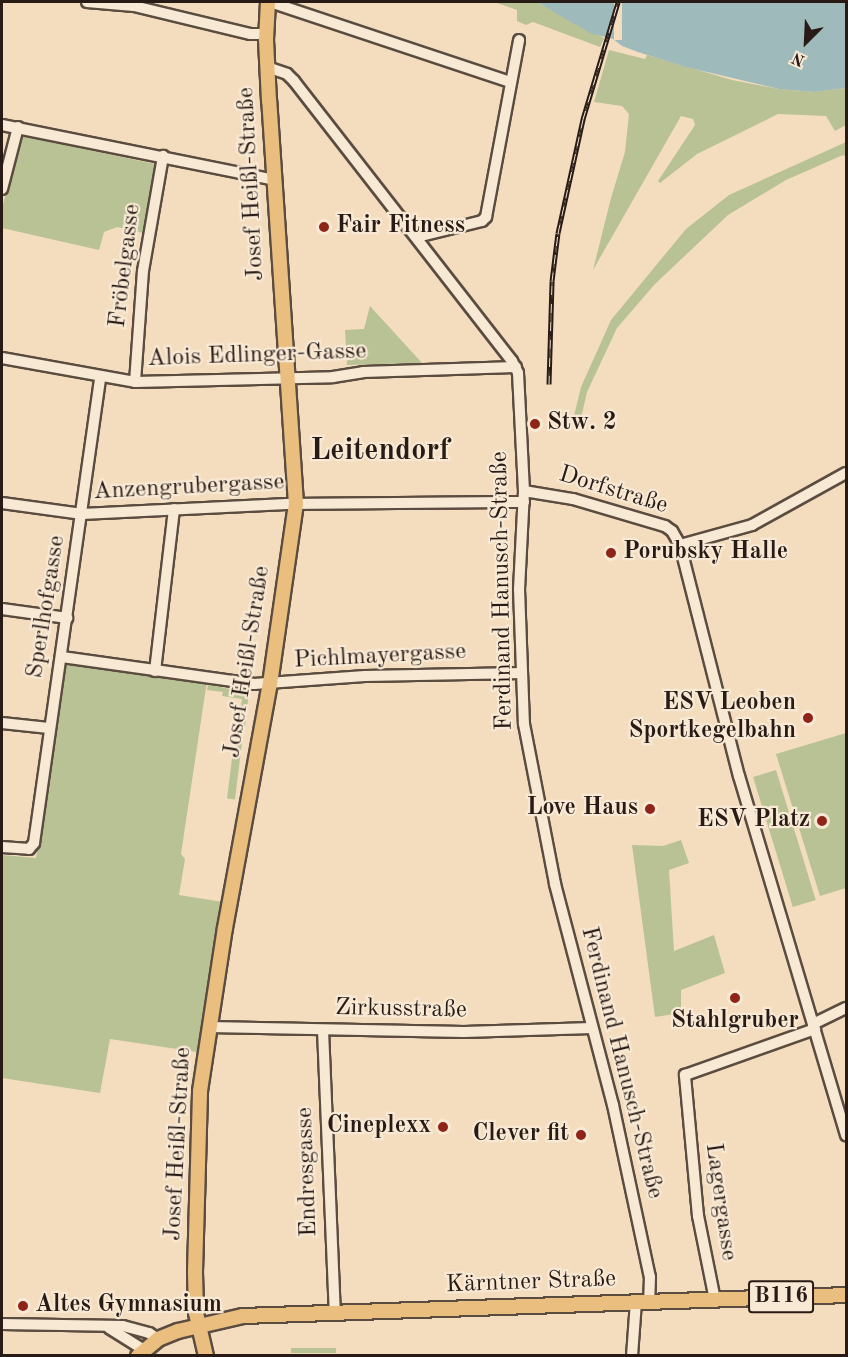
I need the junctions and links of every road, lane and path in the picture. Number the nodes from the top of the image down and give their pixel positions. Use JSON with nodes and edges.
{"nodes":[{"id":1,"x":87,"y":2,"type":"edge"},
{"id":2,"x":269,"y":2,"type":"edge"},
{"id":3,"x":266,"y":34,"type":"junction"},
{"id":4,"x":519,"y":40,"type":"dead end"},
{"id":5,"x":267,"y":67,"type":"junction"},
{"id":6,"x":511,"y":82,"type":"junction"},
{"id":7,"x":2,"y":125,"type":"edge"},
{"id":8,"x":18,"y":127,"type":"junction"},
{"id":9,"x":164,"y":156,"type":"junction"},
{"id":10,"x":274,"y":180,"type":"junction"},
{"id":11,"x":2,"y":189,"type":"edge"},
{"id":12,"x":417,"y":237,"type":"junction"},
{"id":13,"x":2,"y":358,"type":"edge"},
{"id":14,"x":516,"y":367,"type":"junction"},
{"id":15,"x":100,"y":376,"type":"junction"},
{"id":16,"x":287,"y":376,"type":"junction"},
{"id":17,"x":135,"y":382,"type":"junction"},
{"id":18,"x":846,"y":473,"type":"edge"},
{"id":19,"x":524,"y":496,"type":"junction"},
{"id":20,"x":2,"y":503,"type":"edge"},
{"id":21,"x":296,"y":504,"type":"junction"},
{"id":22,"x":174,"y":509,"type":"junction"},
{"id":23,"x":82,"y":514,"type":"junction"},
{"id":24,"x":680,"y":544,"type":"junction"},
{"id":25,"x":2,"y":609,"type":"edge"},
{"id":26,"x":67,"y":618,"type":"junction"},
{"id":27,"x":62,"y":657,"type":"junction"},
{"id":28,"x":155,"y":671,"type":"junction"},
{"id":29,"x":522,"y":673,"type":"junction"},
{"id":30,"x":270,"y":684,"type":"junction"},
{"id":31,"x":2,"y":723,"type":"edge"},
{"id":32,"x":50,"y":728,"type":"junction"},
{"id":33,"x":2,"y":847,"type":"edge"},
{"id":34,"x":846,"y":1008,"type":"edge"},
{"id":35,"x":209,"y":1027,"type":"junction"},
{"id":36,"x":814,"y":1027,"type":"junction"},
{"id":37,"x":592,"y":1028,"type":"junction"},
{"id":38,"x":323,"y":1030,"type":"junction"},
{"id":39,"x":846,"y":1135,"type":"edge"},
{"id":40,"x":846,"y":1295,"type":"edge"},
{"id":41,"x":715,"y":1300,"type":"junction"},
{"id":42,"x":643,"y":1302,"type":"junction"},
{"id":43,"x":335,"y":1313,"type":"junction"},
{"id":44,"x":2,"y":1324,"type":"edge"},
{"id":45,"x":106,"y":1326,"type":"junction"},
{"id":46,"x":198,"y":1326,"type":"junction"},
{"id":47,"x":158,"y":1339,"type":"junction"},
{"id":48,"x":141,"y":1353,"type":"edge"},
{"id":49,"x":206,"y":1356,"type":"edge"},
{"id":50,"x":632,"y":1356,"type":"edge"}],
"edges":[{"from":1,"to":3,"type":"street"},
{"from":2,"to":3,"type":"main road","name":"Josef Heißl-Straße"},
{"from":2,"to":6,"type":"street"},
{"from":3,"to":5,"type":"main road","name":"Josef Heißl-Straße"},
{"from":4,"to":6,"type":"street"},
{"from":5,"to":10,"type":"main road","name":"Josef Heißl-Straße"},
{"from":5,"to":12,"type":"street"},
{"from":6,"to":12,"type":"street"},
{"from":7,"to":8,"type":"street"},
{"from":8,"to":9,"type":"street"},
{"from":8,"to":11,"type":"street"},
{"from":9,"to":10,"type":"street"},
{"from":9,"to":17,"type":"street","name":"Fröbelgasse"},
{"from":10,"to":16,"type":"main road","name":"Josef Heißl-Straße"},
{"from":12,"to":14,"type":"street"},
{"from":13,"to":15,"type":"street","name":"Alois Edlinger-Gasse"},
{"from":14,"to":16,"type":"street","name":"Alois Edlinger-Gasse"},
{"from":14,"to":19,"type":"street","name":"Ferdinand Hanusch-Straße"},
{"from":15,"to":17,"type":"street","name":"Alois Edlinger-Gasse"},
{"from":15,"to":23,"type":"street","name":"Sperlhofgasse"},
{"from":16,"to":17,"type":"street","name":"Alois Edlinger-Gasse"},
{"from":16,"to":21,"type":"main road","name":"Josef Heißl-Straße"},
{"from":18,"to":24,"type":"street","name":"Dorfstraße"},
{"from":19,"to":21,"type":"street","name":"Anzengrubergasse"},
{"from":19,"to":24,"type":"street","name":"Dorfstraße"},
{"from":19,"to":29,"type":"street","name":"Ferdinand Hanusch-Straße"},
{"from":20,"to":23,"type":"street","name":"Anzengrubergasse"},
{"from":21,"to":22,"type":"street","name":"Anzengrubergasse"},
{"from":21,"to":30,"type":"main road","name":"Josef Heißl-Straße"},
{"from":22,"to":23,"type":"street","name":"Anzengrubergasse"},
{"from":22,"to":28,"type":"street"},
{"from":23,"to":26,"type":"street","name":"Sperlhofgasse"},
{"from":24,"to":36,"type":"street"},
{"from":25,"to":26,"type":"street"},
{"from":26,"to":27,"type":"street","name":"Sperlhofgasse"},
{"from":27,"to":28,"type":"street","name":"Pichlmayergasse"},
{"from":27,"to":32,"type":"street","name":"Sperlhofgasse"},
{"from":28,"to":30,"type":"street","name":"Pichlmayergasse"},
{"from":29,"to":30,"type":"street","name":"Pichlmayergasse"},
{"from":29,"to":37,"type":"street","name":"Ferdinand Hanusch-Straße"},
{"from":30,"to":35,"type":"main road","name":"Josef Heißl-Straße"},
{"from":31,"to":32,"type":"street"},
{"from":32,"to":33,"type":"street","name":"Sperlhofgasse"},
{"from":34,"to":36,"type":"street"},
{"from":35,"to":38,"type":"street","name":"Zirkusstraße"},
{"from":35,"to":46,"type":"main road","name":"Josef Heißl-Straße"},
{"from":36,"to":39,"type":"street"},
{"from":36,"to":41,"type":"street","name":"Lagergasse"},
{"from":37,"to":38,"type":"street","name":"Zirkusstraße"},
{"from":37,"to":42,"type":"street","name":"Ferdinand Hanusch-Straße"},
{"from":38,"to":43,"type":"street","name":"Endresgasse"},
{"from":40,"to":41,"type":"main road","name":"Kärntner Straße","number":"B116"},
{"from":41,"to":42,"type":"main road","name":"Kärntner Straße","number":"B116"},
{"from":42,"to":43,"type":"main road","name":"Kärntner Straße","number":"B116"},
{"from":42,"to":50,"type":"street","name":"Ferdinand Hanusch-Straße"},
{"from":43,"to":46,"type":"main road","name":"Kärntner Straße","number":"B116"},
{"from":44,"to":45,"type":"street"},
{"from":45,"to":47,"type":"street"},
{"from":45,"to":48,"type":"street"},
{"from":46,"to":47,"type":"main road"},
{"from":46,"to":49,"type":"main road","name":"Josef Heißl-Straße"},
{"from":47,"to":48,"type":"main road"}]}
